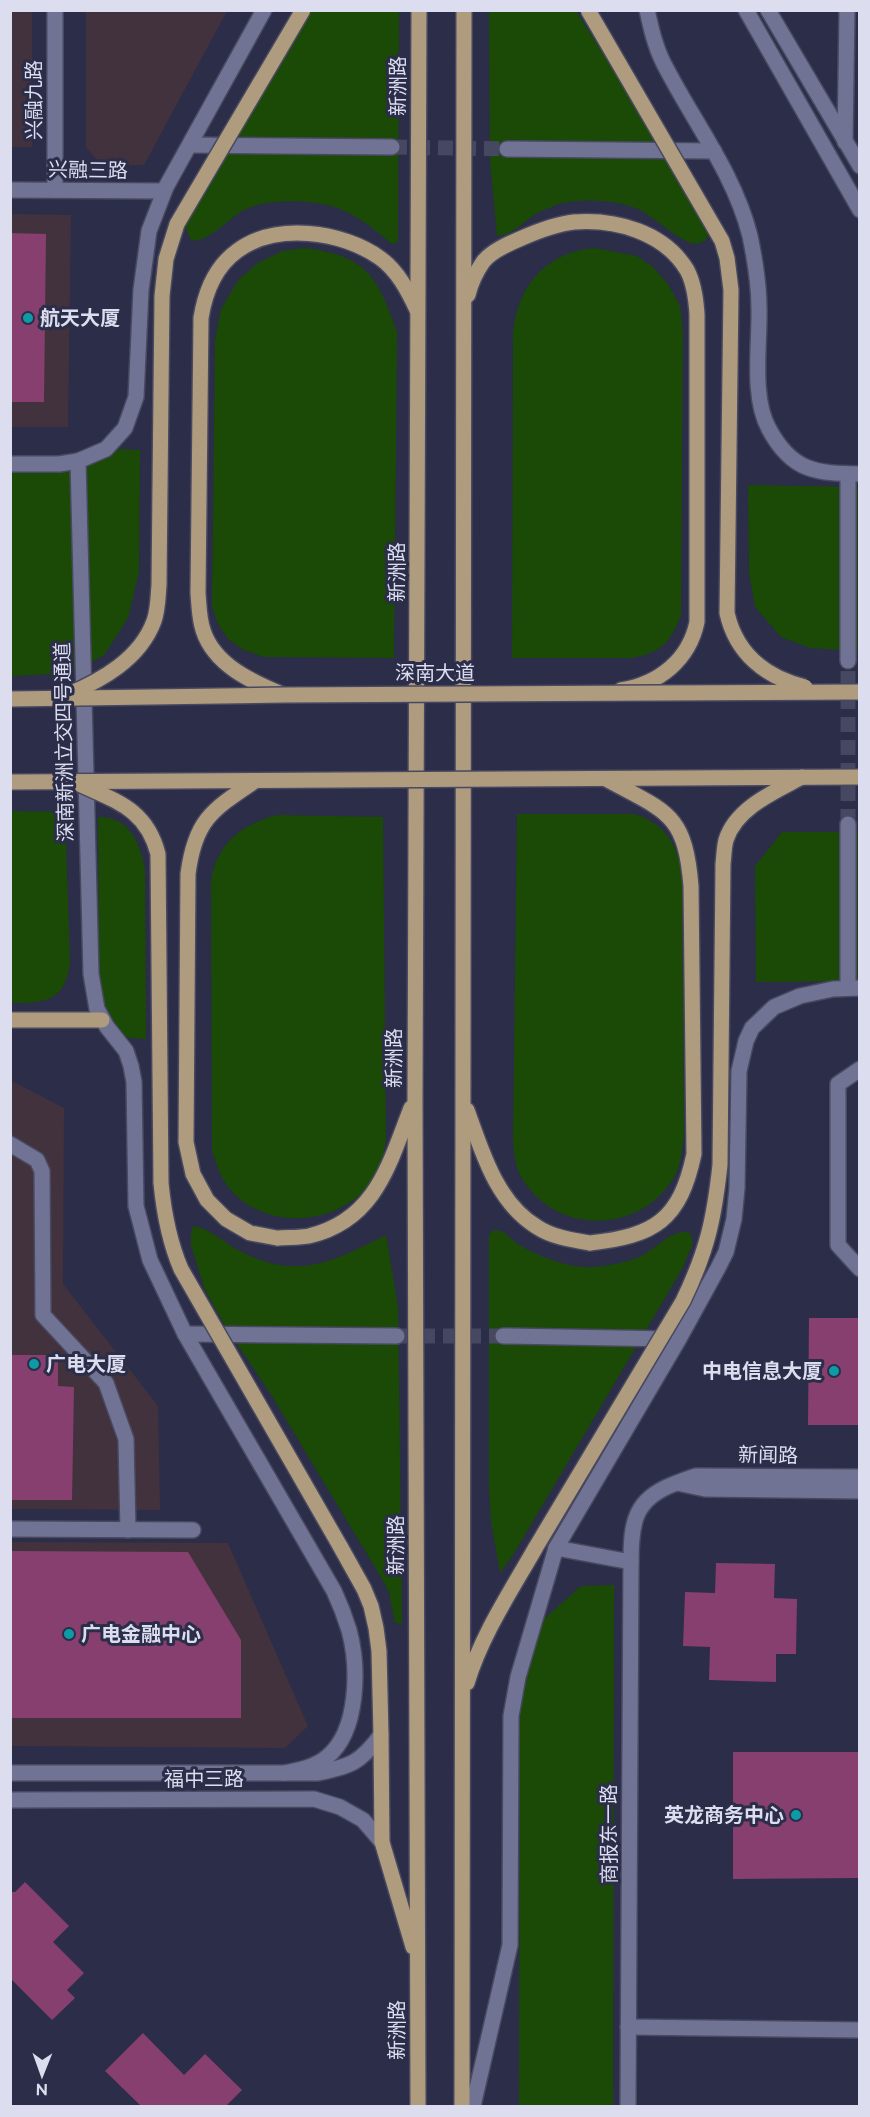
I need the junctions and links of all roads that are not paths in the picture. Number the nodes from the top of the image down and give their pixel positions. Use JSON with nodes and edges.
{"nodes":[{"id":1,"x":55,"y":10,"type":"edge"},
{"id":2,"x":264,"y":10,"type":"edge"},
{"id":3,"x":303,"y":10,"type":"edge"},
{"id":4,"x":419,"y":10,"type":"edge"},
{"id":5,"x":464,"y":10,"type":"edge"},
{"id":6,"x":588,"y":10,"type":"edge"},
{"id":7,"x":647,"y":10,"type":"edge"},
{"id":8,"x":746,"y":10,"type":"edge"},
{"id":9,"x":768,"y":10,"type":"edge"},
{"id":10,"x":847,"y":10,"type":"edge"},
{"id":11,"x":845,"y":142,"type":"junction"},
{"id":12,"x":190,"y":145,"type":"junction"},
{"id":13,"x":392,"y":147,"type":"tunnel mouth"},
{"id":14,"x":507,"y":149,"type":"tunnel mouth"},
{"id":15,"x":714,"y":151,"type":"junction"},
{"id":16,"x":860,"y":166,"type":"edge"},
{"id":17,"x":10,"y":190,"type":"edge"},
{"id":18,"x":55,"y":190,"type":"junction"},
{"id":19,"x":164,"y":191,"type":"junction"},
{"id":20,"x":860,"y":210,"type":"edge"},
{"id":21,"x":464,"y":312,"type":"junction"},
{"id":22,"x":419,"y":314,"type":"junction"},
{"id":23,"x":78,"y":461,"type":"junction"},
{"id":24,"x":10,"y":464,"type":"edge"},
{"id":25,"x":854,"y":474,"type":"edge"},
{"id":26,"x":848,"y":661,"type":"tunnel mouth"},
{"id":27,"x":860,"y":692,"type":"edge"},
{"id":28,"x":605,"y":693,"type":"junction"},
{"id":29,"x":831,"y":693,"type":"junction"},
{"id":30,"x":284,"y":695,"type":"junction"},
{"id":31,"x":61,"y":698,"type":"junction"},
{"id":32,"x":10,"y":699,"type":"edge"},
{"id":33,"x":802,"y":777,"type":"junction"},
{"id":34,"x":860,"y":777,"type":"edge"},
{"id":35,"x":603,"y":778,"type":"junction"},
{"id":36,"x":255,"y":781,"type":"junction"},
{"id":37,"x":10,"y":782,"type":"edge"},
{"id":38,"x":75,"y":782,"type":"junction"},
{"id":39,"x":848,"y":824,"type":"tunnel mouth"},
{"id":40,"x":854,"y":988,"type":"edge"},
{"id":41,"x":10,"y":1020,"type":"edge"},
{"id":42,"x":102,"y":1020,"type":"junction"},
{"id":43,"x":860,"y":1069,"type":"edge"},
{"id":44,"x":464,"y":1099,"type":"junction"},
{"id":45,"x":415,"y":1100,"type":"junction"},
{"id":46,"x":10,"y":1144,"type":"edge"},
{"id":47,"x":860,"y":1269,"type":"edge"},
{"id":48,"x":185,"y":1334,"type":"junction"},
{"id":49,"x":397,"y":1336,"type":"tunnel mouth"},
{"id":50,"x":503,"y":1336,"type":"tunnel mouth"},
{"id":51,"x":679,"y":1339,"type":"junction"},
{"id":52,"x":860,"y":1477,"type":"edge"},
{"id":53,"x":677,"y":1483,"type":"junction"},
{"id":54,"x":860,"y":1491,"type":"edge"},
{"id":55,"x":10,"y":1529,"type":"edge"},
{"id":56,"x":128,"y":1530,"type":"junction"},
{"id":57,"x":193,"y":1530,"type":"dead end"},
{"id":58,"x":556,"y":1548,"type":"junction"},
{"id":59,"x":631,"y":1562,"type":"junction"},
{"id":60,"x":462,"y":1700,"type":"junction"},
{"id":61,"x":381,"y":1736,"type":"junction"},
{"id":62,"x":10,"y":1773,"type":"edge"},
{"id":63,"x":284,"y":1773,"type":"junction"},
{"id":64,"x":10,"y":1800,"type":"edge"},
{"id":65,"x":382,"y":1842,"type":"junction"},
{"id":66,"x":418,"y":1966,"type":"junction"},
{"id":67,"x":628,"y":2027,"type":"junction"},
{"id":68,"x":860,"y":2030,"type":"edge"},
{"id":69,"x":418,"y":2106,"type":"edge"},
{"id":70,"x":462,"y":2106,"type":"edge"},
{"id":71,"x":473,"y":2106,"type":"edge"},
{"id":72,"x":628,"y":2106,"type":"edge"}],
"edges":[{"from":1,"to":18,"type":"street","name":"兴融九路"},
{"from":2,"to":12,"type":"street"},
{"from":3,"to":31,"type":"main road","bridge":true},
{"from":4,"to":22,"type":"main road","name":"新洲路"},
{"from":5,"to":21,"type":"main road"},
{"from":6,"to":29,"type":"main road","bridge":true},
{"from":7,"to":15,"type":"street"},
{"from":8,"to":20,"type":"street"},
{"from":9,"to":11,"type":"street"},
{"from":10,"to":11,"type":"street"},
{"from":11,"to":16,"type":"street"},
{"from":12,"to":13,"type":"street"},
{"from":12,"to":19,"type":"street"},
{"from":14,"to":15,"type":"street"},
{"from":15,"to":25,"type":"street"},
{"from":17,"to":18,"type":"street","name":"兴融三路"},
{"from":18,"to":19,"type":"street","name":"兴融三路"},
{"from":19,"to":23,"type":"street"},
{"from":21,"to":28,"type":"main road","bridge":true},
{"from":21,"to":44,"type":"main road"},
{"from":22,"to":30,"type":"main road"},
{"from":22,"to":45,"type":"main road","name":"新洲路"},
{"from":23,"to":24,"type":"street"},
{"from":23,"to":42,"type":"street","name":"深南新洲立交四号通道"},
{"from":25,"to":26,"type":"street"},
{"from":27,"to":29,"type":"main road","name":"深南大道","bridge":true},
{"from":28,"to":29,"type":"main road","name":"深南大道","bridge":true},
{"from":28,"to":30,"type":"main road","name":"深南大道","bridge":true},
{"from":30,"to":31,"type":"main road","name":"深南大道","bridge":true},
{"from":31,"to":32,"type":"main road","name":"深南大道","bridge":true},
{"from":33,"to":34,"type":"main road","bridge":true},
{"from":33,"to":35,"type":"main road","bridge":true},
{"from":33,"to":60,"type":"main road","bridge":true},
{"from":35,"to":36,"type":"main road","bridge":true},
{"from":35,"to":44,"type":"main road","bridge":true},
{"from":36,"to":38,"type":"main road","bridge":true},
{"from":36,"to":45,"type":"main road","bridge":true},
{"from":37,"to":38,"type":"main road","bridge":true},
{"from":38,"to":61,"type":"main road","bridge":true},
{"from":39,"to":40,"type":"street"},
{"from":40,"to":51,"type":"street"},
{"from":41,"to":42,"type":"main road"},
{"from":42,"to":48,"type":"street"},
{"from":43,"to":47,"type":"street"},
{"from":44,"to":60,"type":"main road"},
{"from":45,"to":66,"type":"main road","name":"新洲路"},
{"from":46,"to":56,"type":"street"},
{"from":48,"to":49,"type":"street"},
{"from":48,"to":63,"type":"street"},
{"from":50,"to":51,"type":"street"},
{"from":51,"to":58,"type":"street"},
{"from":52,"to":53,"type":"street","name":"新闻路"},
{"from":53,"to":54,"type":"street","name":"新闻路"},
{"from":53,"to":59,"type":"street","name":"新闻路"},
{"from":55,"to":56,"type":"street"},
{"from":56,"to":57,"type":"street"},
{"from":58,"to":59,"type":"street"},
{"from":58,"to":71,"type":"street"},
{"from":59,"to":67,"type":"street","name":"商报东一路"},
{"from":60,"to":70,"type":"main road"},
{"from":61,"to":63,"type":"street","name":"福中三路"},
{"from":61,"to":65,"type":"main road"},
{"from":62,"to":63,"type":"street","name":"福中三路"},
{"from":64,"to":65,"type":"street","name":"福中三路"},
{"from":65,"to":66,"type":"main road"},
{"from":66,"to":69,"type":"main road","name":"新洲路"},
{"from":67,"to":68,"type":"street"},
{"from":67,"to":72,"type":"street","name":"商报东一路"}]}
